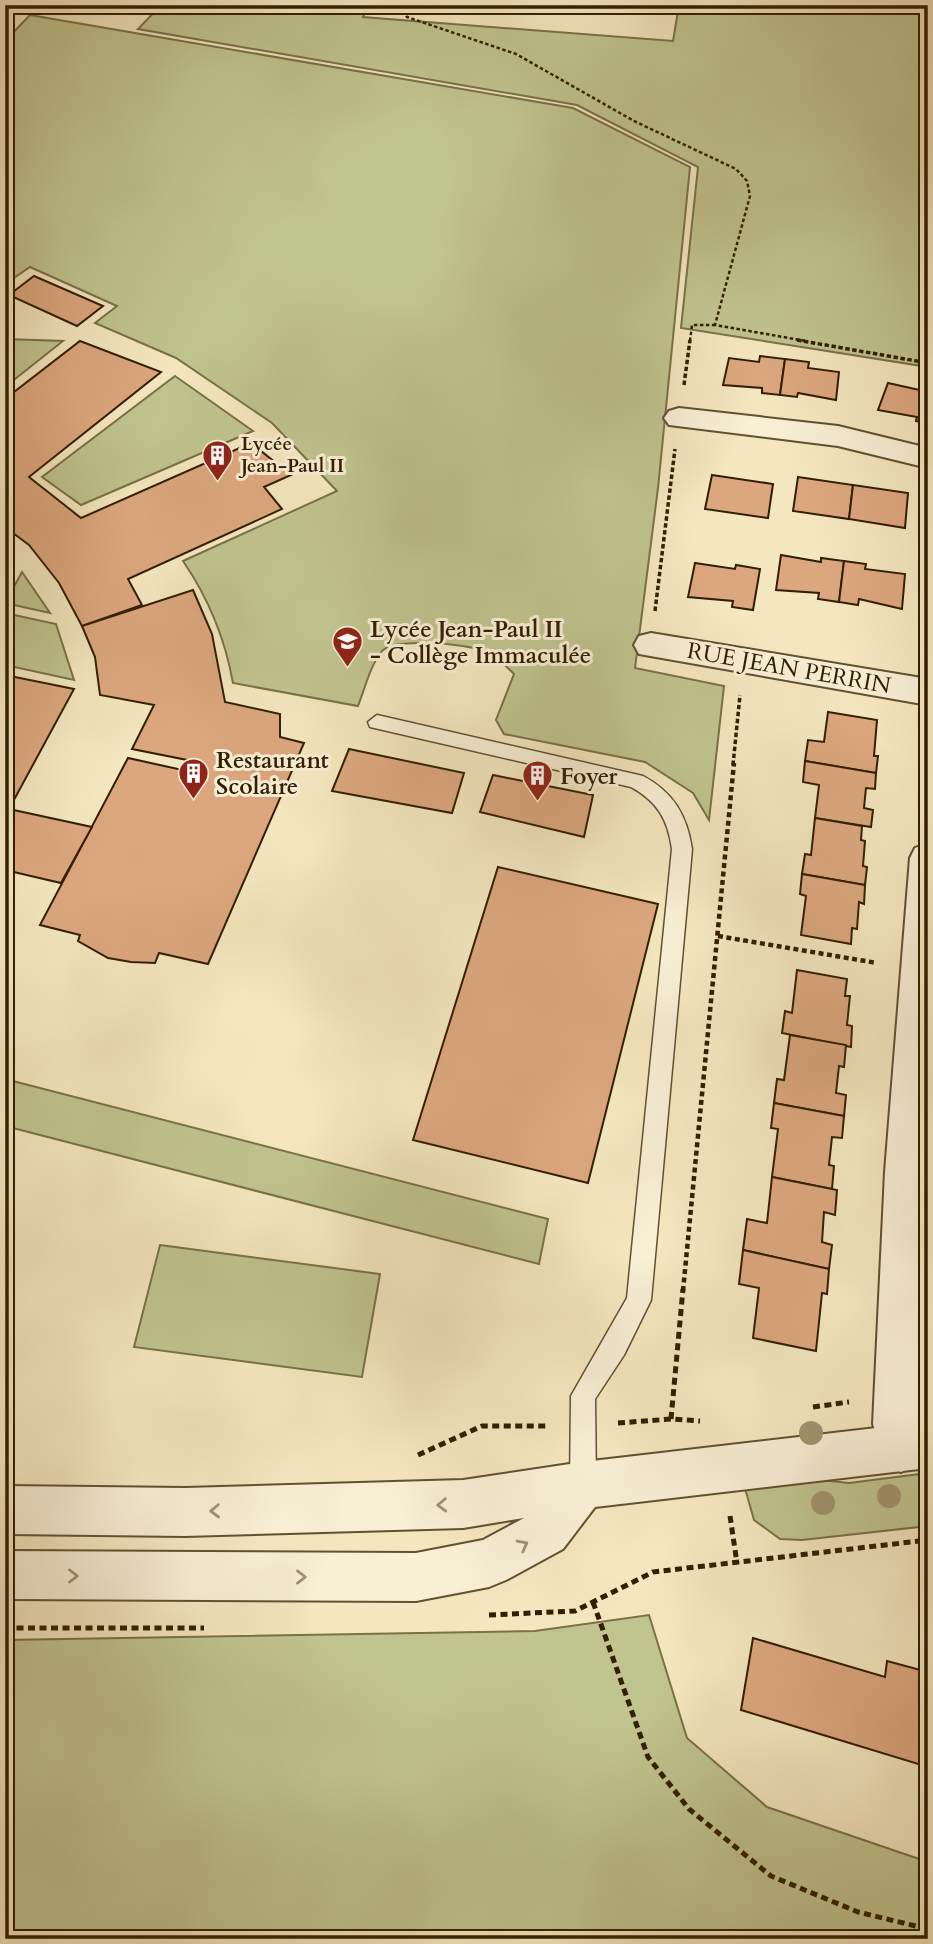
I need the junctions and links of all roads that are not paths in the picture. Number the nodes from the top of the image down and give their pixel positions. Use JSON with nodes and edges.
{"nodes":[{"id":1,"x":15,"y":5,"type":"edge"},
{"id":2,"x":5,"y":16,"type":"edge"},
{"id":3,"x":679,"y":418,"type":"road end"},
{"id":4,"x":928,"y":458,"type":"edge"},
{"id":5,"x":651,"y":645,"type":"road end"},
{"id":6,"x":928,"y":692,"type":"edge"},
{"id":7,"x":377,"y":722,"type":"dead end"},
{"id":8,"x":928,"y":858,"type":"edge"},
{"id":9,"x":917,"y":1170,"type":"edge"},
{"id":10,"x":914,"y":1447,"type":"edge"},
{"id":11,"x":583,"y":1486,"type":"junction"},
{"id":12,"x":5,"y":1510,"type":"edge"},
{"id":13,"x":5,"y":1575,"type":"edge"}],
"edges":[{"from":1,"to":2,"type":"lane"},
{"from":3,"to":4,"type":"street"},
{"from":5,"to":6,"type":"street","name":"RUE JEAN PERRIN"},
{"from":7,"to":11,"type":"lane"},
{"from":8,"to":9,"type":"street"},
{"from":9,"to":10,"type":"street"},
{"from":10,"to":11,"type":"street"},
{"from":11,"to":12,"type":"street","one_way":true},
{"from":13,"to":11,"type":"street","one_way":true}]}
